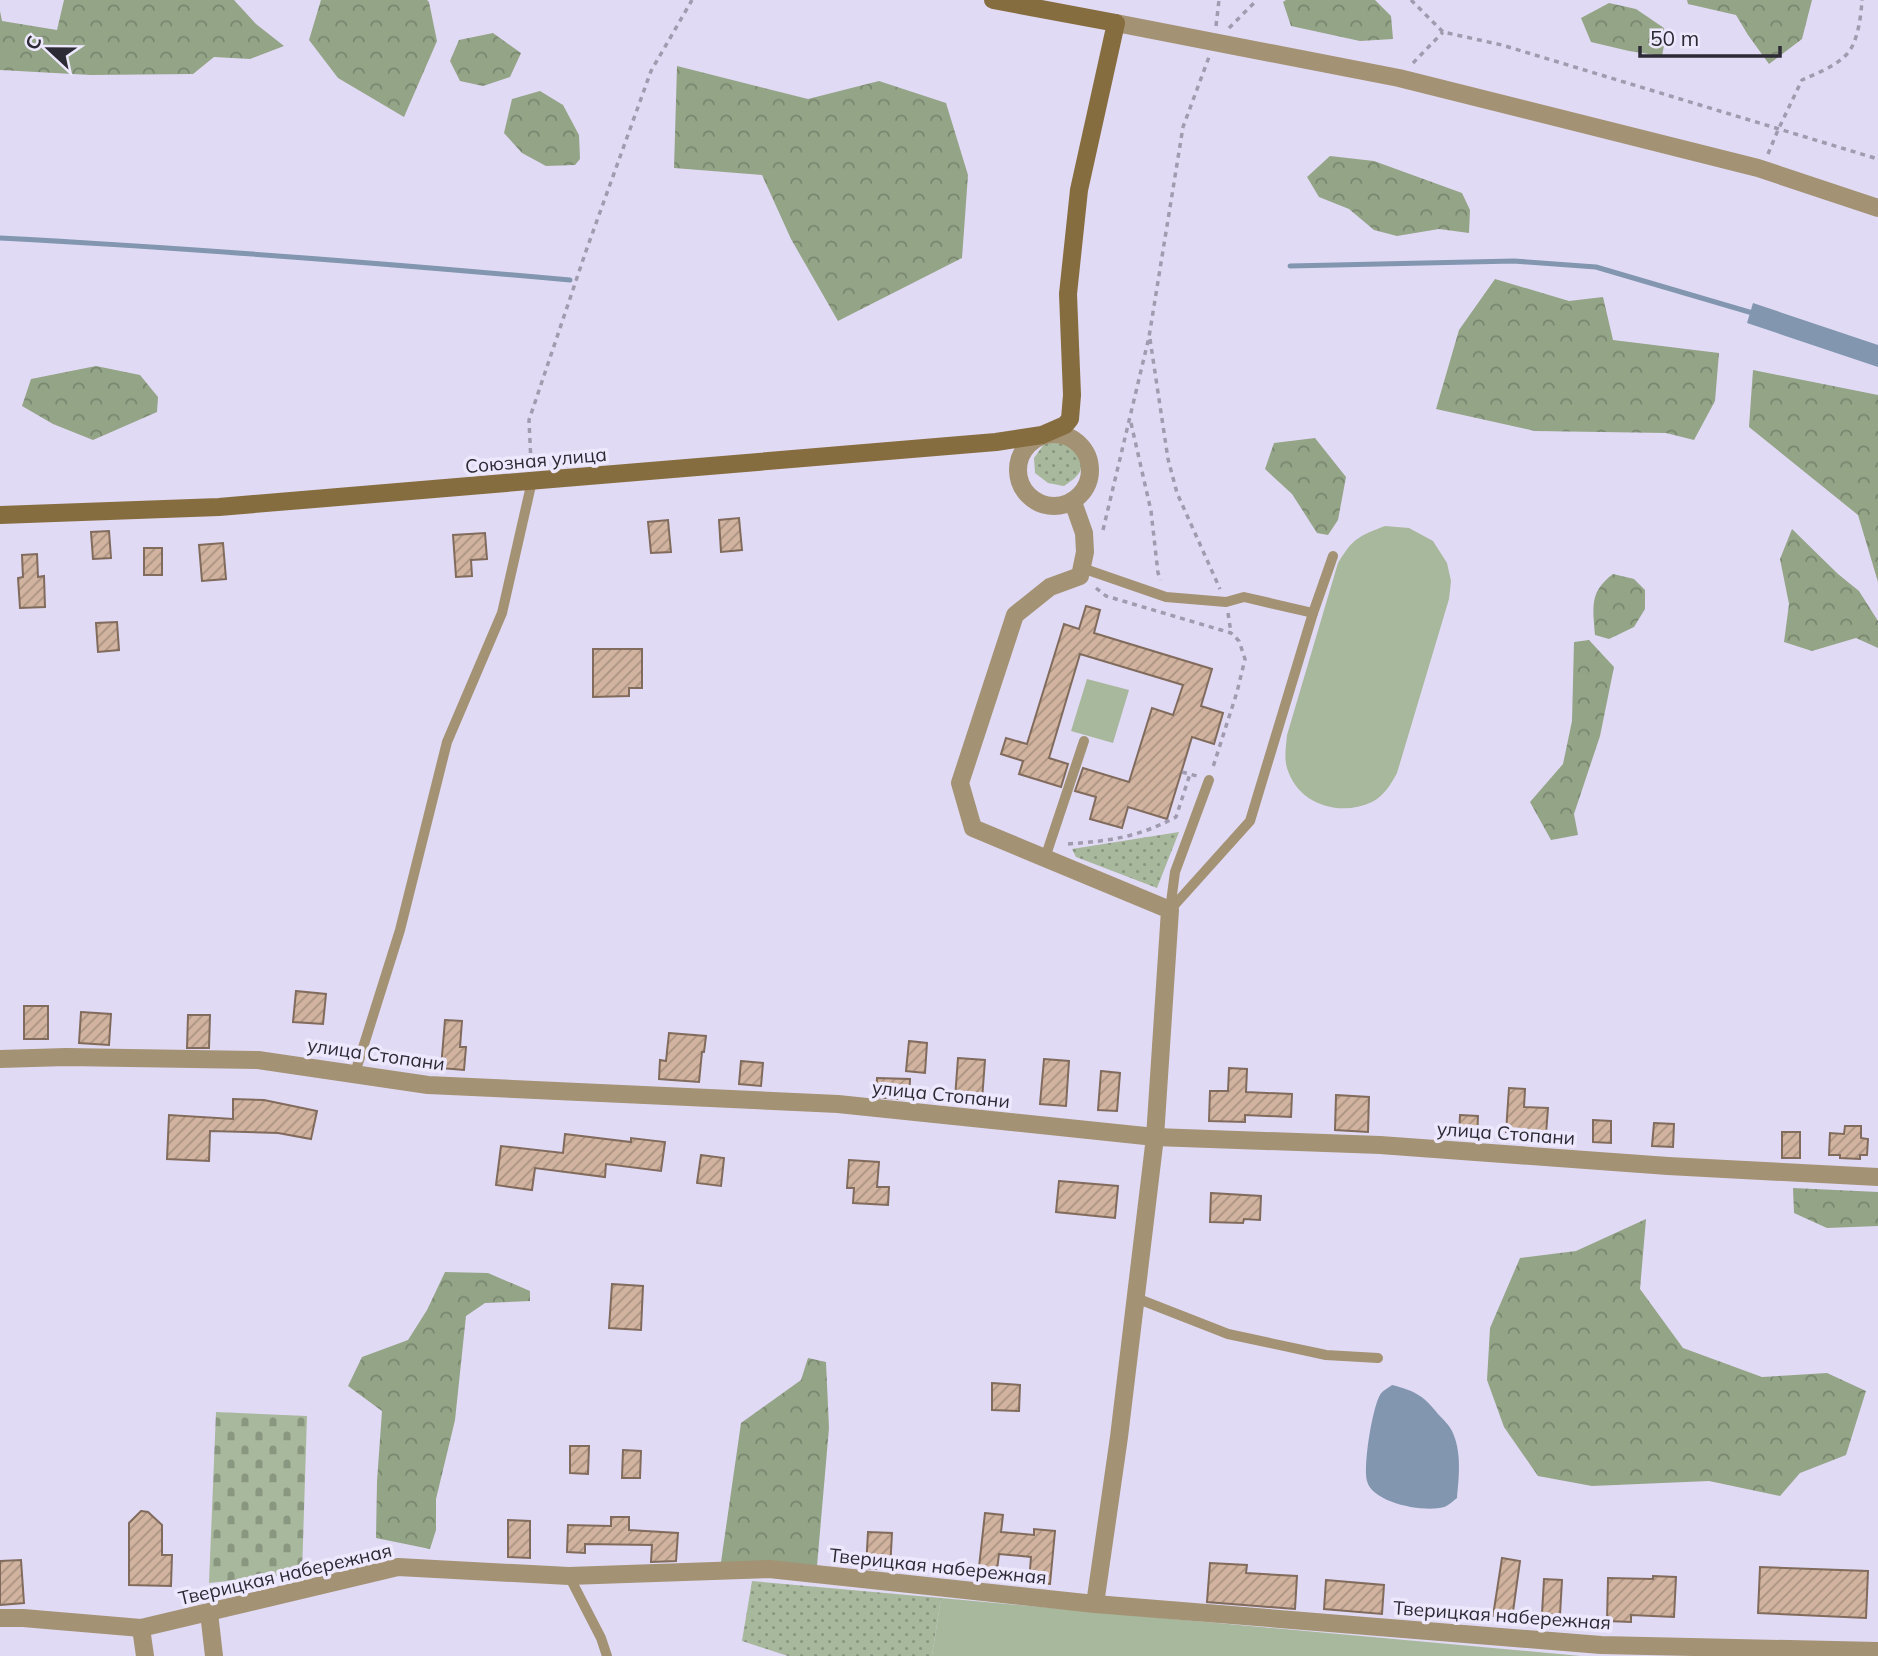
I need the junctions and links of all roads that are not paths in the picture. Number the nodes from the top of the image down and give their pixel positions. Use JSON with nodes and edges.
{"nodes":[{"id":1,"x":993,"y":0,"type":"edge"},
{"id":2,"x":1116,"y":23,"type":"junction"},
{"id":3,"x":1878,"y":208,"type":"edge"},
{"id":4,"x":1070,"y":419,"type":"junction"},
{"id":5,"x":1042,"y":435,"type":"junction"},
{"id":6,"x":1076,"y":441,"type":"junction"},
{"id":7,"x":532,"y":481,"type":"junction"},
{"id":8,"x":1073,"y":502,"type":"junction"},
{"id":9,"x":0,"y":515,"type":"edge"},
{"id":10,"x":1334,"y":556,"type":"dead end"},
{"id":11,"x":1081,"y":572,"type":"junction"},
{"id":12,"x":1314,"y":613,"type":"junction"},
{"id":13,"x":1084,"y":741,"type":"dead end"},
{"id":14,"x":1209,"y":780,"type":"road end"},
{"id":15,"x":1045,"y":858,"type":"junction"},
{"id":16,"x":1170,"y":910,"type":"junction"},
{"id":17,"x":0,"y":1059,"type":"edge"},
{"id":18,"x":355,"y":1073,"type":"junction"},
{"id":19,"x":1155,"y":1137,"type":"junction"},
{"id":20,"x":1878,"y":1177,"type":"edge"},
{"id":21,"x":1136,"y":1298,"type":"junction"},
{"id":22,"x":1378,"y":1358,"type":"dead end"},
{"id":23,"x":569,"y":1576,"type":"junction"},
{"id":24,"x":1096,"y":1604,"type":"junction"},
{"id":25,"x":209,"y":1613,"type":"junction"},
{"id":26,"x":0,"y":1618,"type":"edge"},
{"id":27,"x":141,"y":1628,"type":"junction"},
{"id":28,"x":1878,"y":1651,"type":"edge"},
{"id":29,"x":145,"y":1656,"type":"edge"},
{"id":30,"x":214,"y":1656,"type":"edge"},
{"id":31,"x":607,"y":1656,"type":"edge"}],
"edges":[{"from":1,"to":2,"type":"street"},
{"from":2,"to":3,"type":"street"},
{"from":2,"to":4,"type":"street"},
{"from":4,"to":5,"type":"street","name":"Союзная улица"},
{"from":4,"to":6,"type":"street"},
{"from":5,"to":6,"type":"street"},
{"from":5,"to":7,"type":"street","name":"Союзная улица"},
{"from":5,"to":8,"type":"street"},
{"from":6,"to":8,"type":"street"},
{"from":7,"to":9,"type":"street","name":"Союзная улица"},
{"from":7,"to":18,"type":"lane"},
{"from":8,"to":11,"type":"street"},
{"from":10,"to":12,"type":"lane"},
{"from":11,"to":12,"type":"lane"},
{"from":11,"to":15,"type":"street"},
{"from":12,"to":16,"type":"lane"},
{"from":13,"to":15,"type":"lane"},
{"from":14,"to":16,"type":"lane"},
{"from":15,"to":16,"type":"street"},
{"from":16,"to":19,"type":"street"},
{"from":17,"to":18,"type":"street","name":"улица Стопани"},
{"from":18,"to":19,"type":"street","name":"улица Стопани"},
{"from":19,"to":20,"type":"street","name":"улица Стопани"},
{"from":19,"to":21,"type":"street"},
{"from":21,"to":22,"type":"lane"},
{"from":21,"to":24,"type":"street"},
{"from":23,"to":24,"type":"street","name":"Тверицкая набережная"},
{"from":23,"to":25,"type":"street","name":"Тверицкая набережная"},
{"from":23,"to":31,"type":"lane"},
{"from":24,"to":28,"type":"street","name":"Тверицкая набережная"},
{"from":25,"to":27,"type":"street","name":"Тверицкая набережная"},
{"from":25,"to":30,"type":"street"},
{"from":26,"to":27,"type":"street","name":"Тверицкая набережная"},
{"from":27,"to":29,"type":"street"}]}
